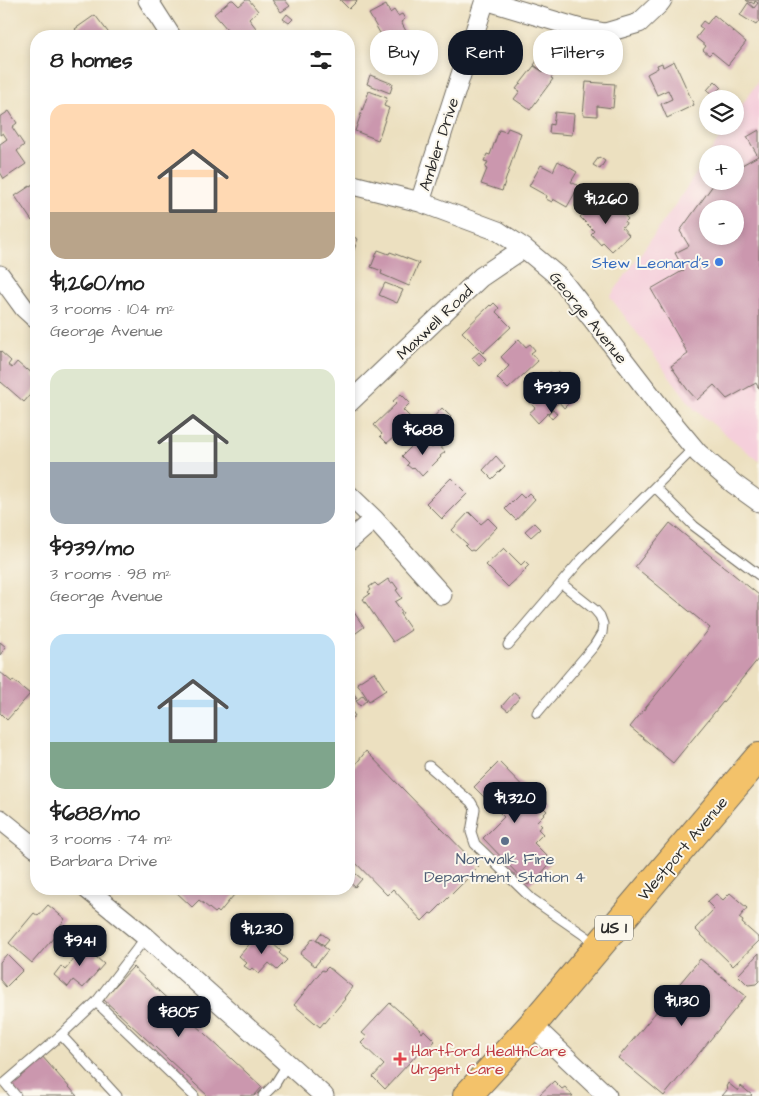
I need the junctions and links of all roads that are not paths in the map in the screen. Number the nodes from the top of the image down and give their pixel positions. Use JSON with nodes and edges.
{"nodes":[{"id":1,"x":148,"y":0,"type":"edge"},
{"id":2,"x":485,"y":0,"type":"edge"},
{"id":3,"x":662,"y":0,"type":"edge"},
{"id":4,"x":167,"y":30,"type":"edge"},
{"id":5,"x":355,"y":186,"type":"edge"},
{"id":6,"x":420,"y":202,"type":"junction"},
{"id":7,"x":524,"y":248,"type":"junction"},
{"id":8,"x":0,"y":275,"type":"edge"},
{"id":9,"x":30,"y":314,"type":"edge"},
{"id":10,"x":355,"y":397,"type":"edge"},
{"id":11,"x":694,"y":448,"type":"junction"},
{"id":12,"x":655,"y":487,"type":"junction"},
{"id":13,"x":355,"y":501,"type":"edge"},
{"id":14,"x":759,"y":502,"type":"edge"},
{"id":15,"x":374,"y":519,"type":"junction"},
{"id":16,"x":355,"y":536,"type":"edge"},
{"id":17,"x":759,"y":575,"type":"edge"},
{"id":18,"x":561,"y":583,"type":"junction"},
{"id":19,"x":442,"y":595,"type":"dead end"},
{"id":20,"x":508,"y":646,"type":"dead end"},
{"id":21,"x":536,"y":714,"type":"dead end"},
{"id":22,"x":759,"y":758,"type":"edge"},
{"id":23,"x":429,"y":766,"type":"dead end"},
{"id":24,"x":0,"y":819,"type":"edge"},
{"id":25,"x":30,"y":843,"type":"edge"},
{"id":26,"x":94,"y":895,"type":"edge"},
{"id":27,"x":146,"y":937,"type":"junction"},
{"id":28,"x":599,"y":946,"type":"junction"},
{"id":29,"x":96,"y":1002,"type":"junction"},
{"id":30,"x":532,"y":1025,"type":"junction"},
{"id":31,"x":61,"y":1036,"type":"junction"},
{"id":32,"x":288,"y":1063,"type":"junction"},
{"id":33,"x":16,"y":1096,"type":"edge"},
{"id":34,"x":117,"y":1096,"type":"edge"},
{"id":35,"x":194,"y":1096,"type":"edge"},
{"id":36,"x":263,"y":1096,"type":"edge"},
{"id":37,"x":324,"y":1096,"type":"edge"},
{"id":38,"x":467,"y":1096,"type":"edge"},
{"id":39,"x":607,"y":1096,"type":"edge"}],
"edges":[{"from":1,"to":4,"type":"street"},
{"from":2,"to":3,"type":"street","name":"Ambler Drive"},
{"from":2,"to":6,"type":"street","name":"Ambler Drive"},
{"from":5,"to":6,"type":"street","name":"George Avenue"},
{"from":6,"to":7,"type":"street","name":"George Avenue"},
{"from":7,"to":10,"type":"street","name":"Maxwell Road"},
{"from":7,"to":11,"type":"street","name":"George Avenue"},
{"from":8,"to":9,"type":"street"},
{"from":11,"to":12,"type":"lane"},
{"from":11,"to":14,"type":"street","name":"George Avenue"},
{"from":12,"to":17,"type":"lane"},
{"from":12,"to":18,"type":"lane"},
{"from":13,"to":15,"type":"street"},
{"from":15,"to":16,"type":"street"},
{"from":15,"to":19,"type":"street"},
{"from":18,"to":20,"type":"lane"},
{"from":18,"to":21,"type":"lane"},
{"from":22,"to":28,"type":"main road","name":"Westport Avenue","number":"US 1"},
{"from":23,"to":28,"type":"lane"},
{"from":24,"to":25,"type":"street"},
{"from":26,"to":27,"type":"street"},
{"from":27,"to":29,"type":"lane"},
{"from":27,"to":32,"type":"street"},
{"from":28,"to":30,"type":"main road","name":"Westport Avenue","number":"US 1"},
{"from":29,"to":31,"type":"lane"},
{"from":29,"to":35,"type":"lane"},
{"from":30,"to":38,"type":"main road","name":"Westport Avenue","number":"US 1"},
{"from":30,"to":39,"type":"street"},
{"from":31,"to":33,"type":"lane"},
{"from":31,"to":34,"type":"lane"},
{"from":32,"to":36,"type":"lane"},
{"from":32,"to":37,"type":"street"}]}
